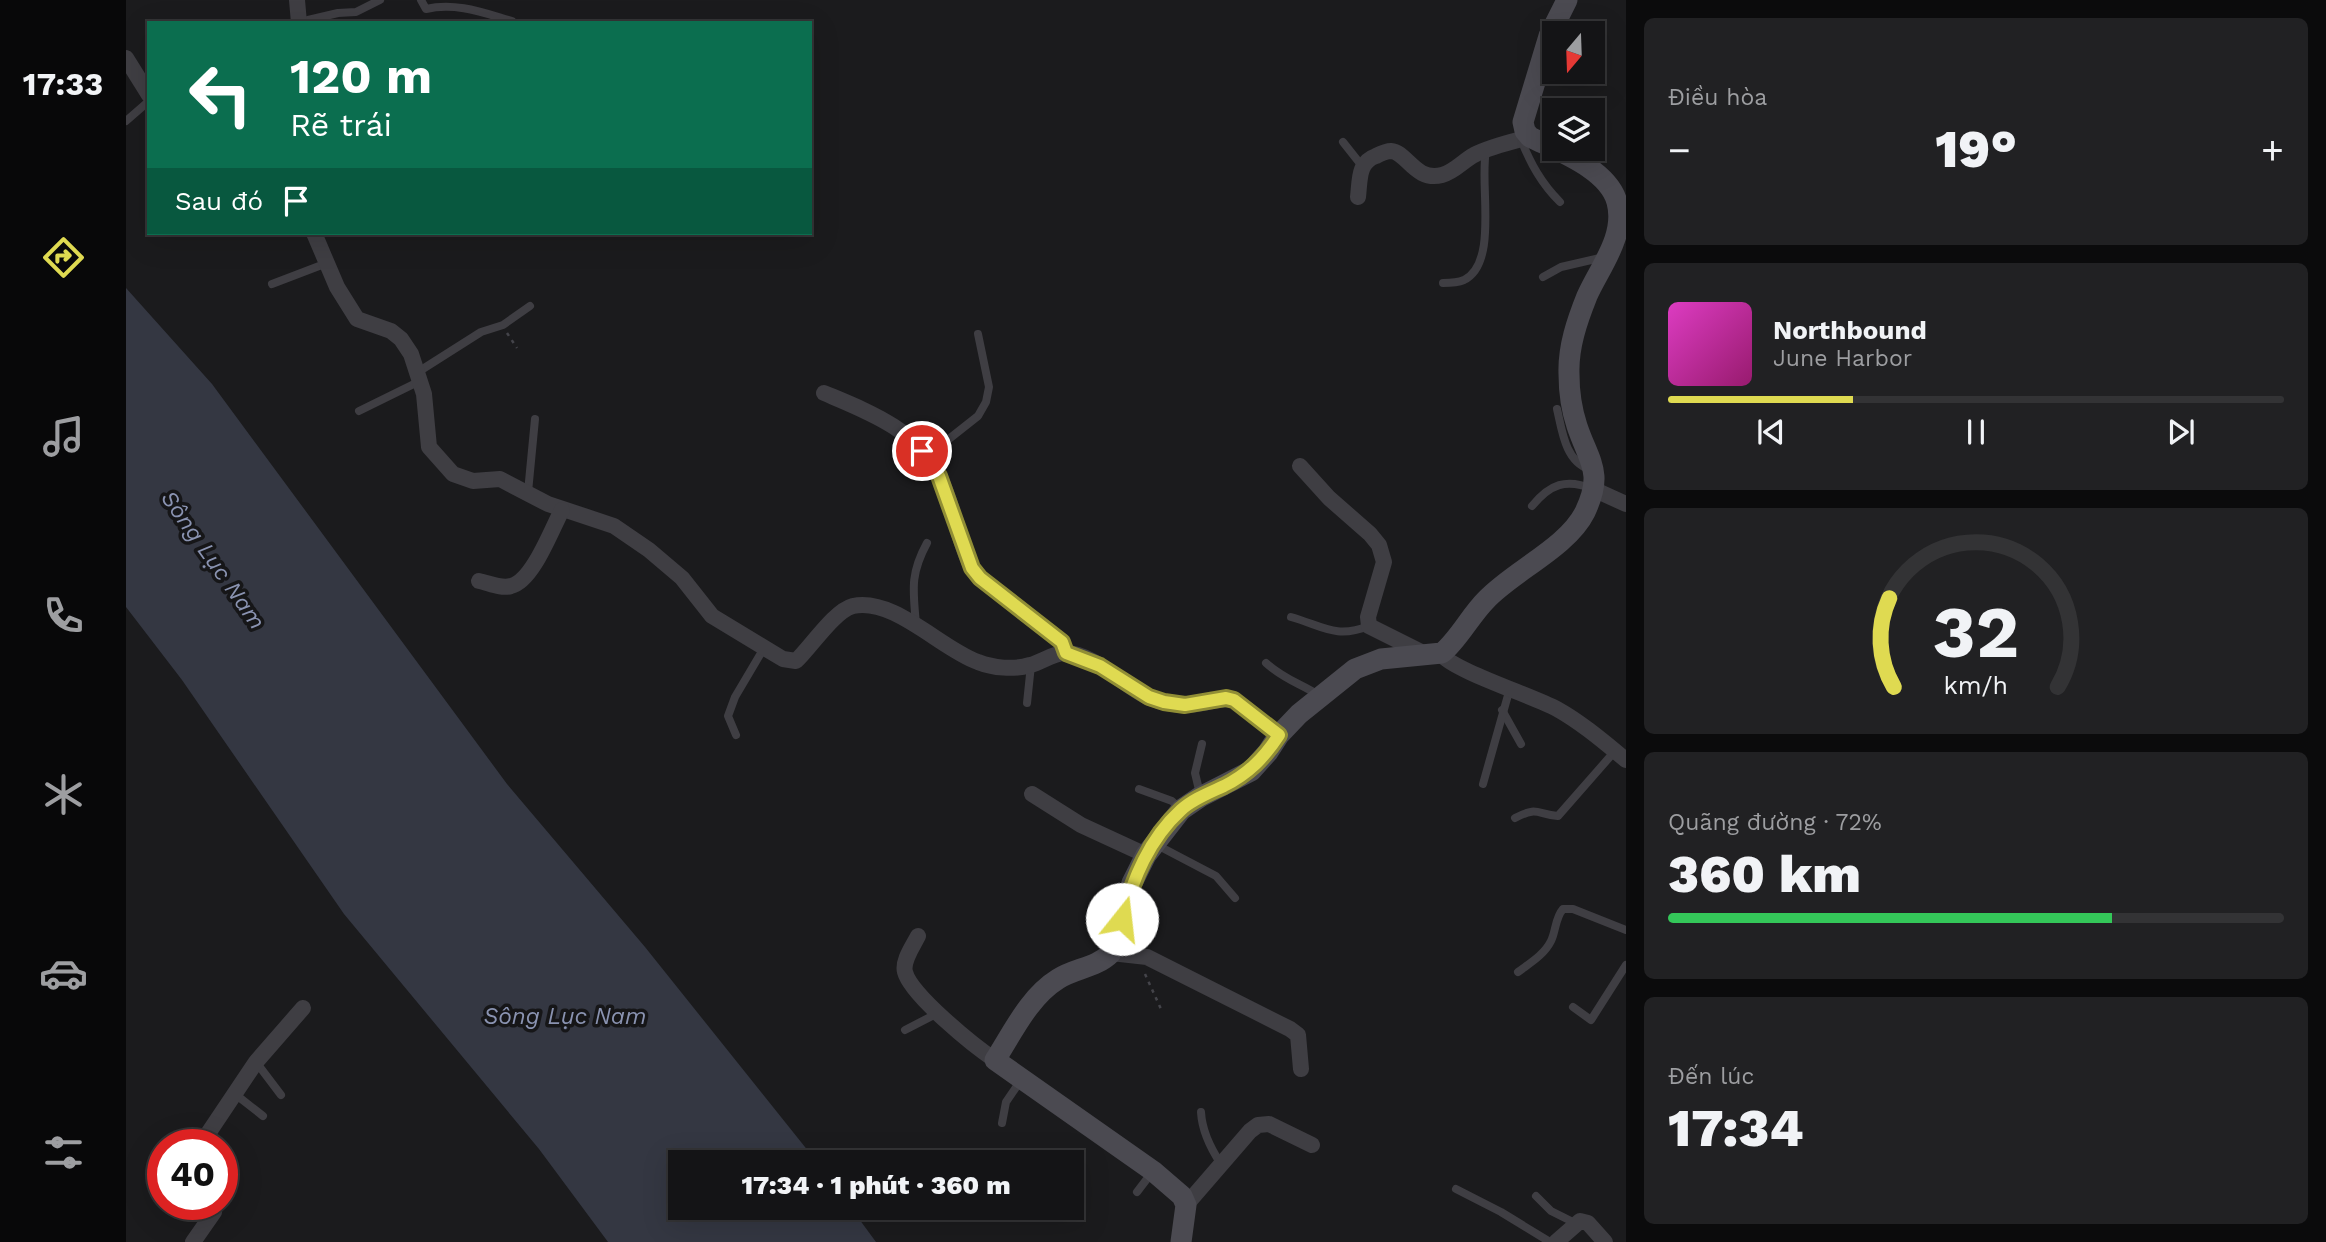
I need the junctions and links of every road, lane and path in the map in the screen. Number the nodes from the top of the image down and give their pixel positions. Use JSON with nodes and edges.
{"nodes":[{"id":1,"x":297,"y":0,"type":"edge"},
{"id":2,"x":380,"y":0,"type":"edge"},
{"id":3,"x":421,"y":0,"type":"edge"},
{"id":4,"x":1567,"y":0,"type":"edge"},
{"id":5,"x":301,"y":21,"type":"edge"},
{"id":6,"x":306,"y":21,"type":"edge"},
{"id":7,"x":512,"y":21,"type":"dead end"},
{"id":8,"x":126,"y":58,"type":"edge"},
{"id":9,"x":147,"y":92,"type":"edge"},
{"id":10,"x":147,"y":104,"type":"edge"},
{"id":11,"x":126,"y":121,"type":"edge"},
{"id":12,"x":1525,"y":138,"type":"junction"},
{"id":13,"x":1343,"y":142,"type":"dead end"},
{"id":14,"x":1486,"y":150,"type":"junction"},
{"id":15,"x":1362,"y":166,"type":"junction"},
{"id":16,"x":1358,"y":197,"type":"dead end"},
{"id":17,"x":1560,"y":202,"type":"dead end"},
{"id":18,"x":315,"y":235,"type":"edge"},
{"id":19,"x":1607,"y":257,"type":"junction"},
{"id":20,"x":327,"y":263,"type":"junction"},
{"id":21,"x":1543,"y":277,"type":"dead end"},
{"id":22,"x":1443,"y":283,"type":"dead end"},
{"id":23,"x":272,"y":284,"type":"dead end"},
{"id":24,"x":530,"y":306,"type":"dead end"},
{"id":25,"x":503,"y":325,"type":"junction"},
{"id":26,"x":978,"y":334,"type":"dead end"},
{"id":27,"x":517,"y":348,"type":"dead end"},
{"id":28,"x":419,"y":376,"type":"junction"},
{"id":29,"x":824,"y":393,"type":"dead end"},
{"id":30,"x":1558,"y":408,"type":"dead end"},
{"id":31,"x":359,"y":411,"type":"dead end"},
{"id":32,"x":535,"y":419,"type":"dead end"},
{"id":33,"x":930,"y":464,"type":"junction"},
{"id":34,"x":1300,"y":466,"type":"dead end"},
{"id":35,"x":1594,"y":479,"type":"junction"},
{"id":36,"x":528,"y":492,"type":"junction"},
{"id":37,"x":1626,"y":504,"type":"edge"},
{"id":38,"x":1532,"y":506,"type":"dead end"},
{"id":39,"x":562,"y":510,"type":"junction"},
{"id":40,"x":928,"y":543,"type":"dead end"},
{"id":41,"x":480,"y":581,"type":"dead end"},
{"id":42,"x":1291,"y":617,"type":"dead end"},
{"id":43,"x":917,"y":626,"type":"junction"},
{"id":44,"x":1369,"y":626,"type":"junction"},
{"id":45,"x":764,"y":647,"type":"junction"},
{"id":46,"x":1066,"y":653,"type":"junction"},
{"id":47,"x":1433,"y":654,"type":"junction"},
{"id":48,"x":1266,"y":663,"type":"dead end"},
{"id":49,"x":1031,"y":665,"type":"junction"},
{"id":50,"x":1510,"y":688,"type":"junction"},
{"id":51,"x":1320,"y":696,"type":"junction"},
{"id":52,"x":1027,"y":704,"type":"dead end"},
{"id":53,"x":1502,"y":710,"type":"junction"},
{"id":54,"x":736,"y":735,"type":"dead end"},
{"id":55,"x":1279,"y":735,"type":"junction"},
{"id":56,"x":1202,"y":744,"type":"dead end"},
{"id":57,"x":1521,"y":744,"type":"dead end"},
{"id":58,"x":1621,"y":756,"type":"edge"},
{"id":59,"x":1483,"y":784,"type":"dead end"},
{"id":60,"x":1139,"y":789,"type":"dead end"},
{"id":61,"x":1032,"y":794,"type":"dead end"},
{"id":62,"x":1200,"y":797,"type":"junction"},
{"id":63,"x":1181,"y":810,"type":"junction"},
{"id":64,"x":1515,"y":818,"type":"dead end"},
{"id":65,"x":1150,"y":849,"type":"junction"},
{"id":66,"x":1235,"y":898,"type":"dead end"},
{"id":67,"x":1626,"y":930,"type":"edge"},
{"id":68,"x":918,"y":936,"type":"dead end"},
{"id":69,"x":1111,"y":953,"type":"junction"},
{"id":70,"x":1139,"y":956,"type":"junction"},
{"id":71,"x":1626,"y":965,"type":"edge"},
{"id":72,"x":1518,"y":972,"type":"dead end"},
{"id":73,"x":1573,"y":1007,"type":"dead end"},
{"id":74,"x":303,"y":1008,"type":"dead end"},
{"id":75,"x":1161,"y":1009,"type":"dead end"},
{"id":76,"x":938,"y":1013,"type":"junction"},
{"id":77,"x":905,"y":1030,"type":"dead end"},
{"id":78,"x":995,"y":1060,"type":"junction"},
{"id":79,"x":256,"y":1062,"type":"junction"},
{"id":80,"x":1301,"y":1069,"type":"dead end"},
{"id":81,"x":1021,"y":1080,"type":"junction"},
{"id":82,"x":235,"y":1094,"type":"junction"},
{"id":83,"x":281,"y":1095,"type":"dead end"},
{"id":84,"x":1201,"y":1112,"type":"dead end"},
{"id":85,"x":263,"y":1116,"type":"dead end"},
{"id":86,"x":1002,"y":1123,"type":"dead end"},
{"id":87,"x":211,"y":1129,"type":"edge"},
{"id":88,"x":1312,"y":1145,"type":"dead end"},
{"id":89,"x":1220,"y":1164,"type":"junction"},
{"id":90,"x":1153,"y":1171,"type":"junction"},
{"id":91,"x":1456,"y":1189,"type":"dead end"},
{"id":92,"x":1137,"y":1192,"type":"dead end"},
{"id":93,"x":1536,"y":1196,"type":"dead end"},
{"id":94,"x":1186,"y":1205,"type":"junction"},
{"id":95,"x":208,"y":1220,"type":"edge"},
{"id":96,"x":1575,"y":1223,"type":"junction"},
{"id":97,"x":193,"y":1242,"type":"edge"},
{"id":98,"x":1181,"y":1242,"type":"edge"},
{"id":99,"x":1550,"y":1242,"type":"edge"},
{"id":100,"x":1556,"y":1242,"type":"edge"},
{"id":101,"x":1605,"y":1242,"type":"edge"}],
"edges":[{"from":1,"to":5,"type":"street"},
{"from":2,"to":6,"type":"lane"},
{"from":3,"to":7,"type":"lane"},
{"from":4,"to":12,"type":"street"},
{"from":8,"to":9,"type":"street"},
{"from":10,"to":11,"type":"lane"},
{"from":12,"to":14,"type":"street"},
{"from":12,"to":17,"type":"lane"},
{"from":12,"to":19,"type":"street"},
{"from":13,"to":15,"type":"lane"},
{"from":14,"to":15,"type":"street"},
{"from":14,"to":22,"type":"lane"},
{"from":15,"to":16,"type":"street"},
{"from":18,"to":20,"type":"street"},
{"from":19,"to":21,"type":"lane"},
{"from":19,"to":35,"type":"street"},
{"from":20,"to":23,"type":"lane"},
{"from":20,"to":28,"type":"street"},
{"from":24,"to":25,"type":"lane"},
{"from":25,"to":27,"type":"path"},
{"from":25,"to":28,"type":"lane"},
{"from":26,"to":33,"type":"lane"},
{"from":28,"to":31,"type":"lane"},
{"from":28,"to":36,"type":"street"},
{"from":29,"to":33,"type":"street"},
{"from":30,"to":35,"type":"lane"},
{"from":32,"to":36,"type":"lane"},
{"from":33,"to":46,"type":"street"},
{"from":34,"to":44,"type":"street"},
{"from":35,"to":37,"type":"street"},
{"from":35,"to":38,"type":"lane"},
{"from":35,"to":47,"type":"street"},
{"from":36,"to":39,"type":"street"},
{"from":39,"to":41,"type":"street"},
{"from":39,"to":45,"type":"street"},
{"from":40,"to":43,"type":"lane"},
{"from":42,"to":44,"type":"lane"},
{"from":43,"to":45,"type":"street"},
{"from":43,"to":49,"type":"street"},
{"from":44,"to":47,"type":"street"},
{"from":45,"to":54,"type":"lane"},
{"from":46,"to":49,"type":"street"},
{"from":46,"to":55,"type":"street"},
{"from":47,"to":50,"type":"street"},
{"from":47,"to":51,"type":"street"},
{"from":48,"to":51,"type":"lane"},
{"from":49,"to":52,"type":"lane"},
{"from":50,"to":53,"type":"lane"},
{"from":50,"to":58,"type":"street"},
{"from":51,"to":55,"type":"street"},
{"from":53,"to":57,"type":"lane"},
{"from":53,"to":59,"type":"lane"},
{"from":55,"to":62,"type":"street"},
{"from":56,"to":62,"type":"lane"},
{"from":58,"to":64,"type":"lane"},
{"from":60,"to":63,"type":"lane"},
{"from":61,"to":65,"type":"street"},
{"from":62,"to":63,"type":"street"},
{"from":63,"to":65,"type":"street"},
{"from":65,"to":66,"type":"lane"},
{"from":65,"to":69,"type":"street"},
{"from":67,"to":72,"type":"lane"},
{"from":68,"to":76,"type":"street"},
{"from":69,"to":70,"type":"street"},
{"from":69,"to":78,"type":"street"},
{"from":70,"to":75,"type":"path"},
{"from":70,"to":80,"type":"street"},
{"from":71,"to":73,"type":"lane"},
{"from":74,"to":79,"type":"street"},
{"from":76,"to":77,"type":"lane"},
{"from":76,"to":78,"type":"street"},
{"from":78,"to":81,"type":"street"},
{"from":79,"to":82,"type":"street"},
{"from":79,"to":83,"type":"lane"},
{"from":81,"to":86,"type":"lane"},
{"from":81,"to":90,"type":"street"},
{"from":82,"to":85,"type":"lane"},
{"from":82,"to":87,"type":"street"},
{"from":84,"to":89,"type":"lane"},
{"from":88,"to":89,"type":"street"},
{"from":89,"to":94,"type":"street"},
{"from":90,"to":92,"type":"lane"},
{"from":90,"to":94,"type":"street"},
{"from":91,"to":99,"type":"lane"},
{"from":93,"to":96,"type":"lane"},
{"from":94,"to":98,"type":"street"},
{"from":95,"to":97,"type":"street"},
{"from":96,"to":100,"type":"street"},
{"from":96,"to":101,"type":"street"}]}
